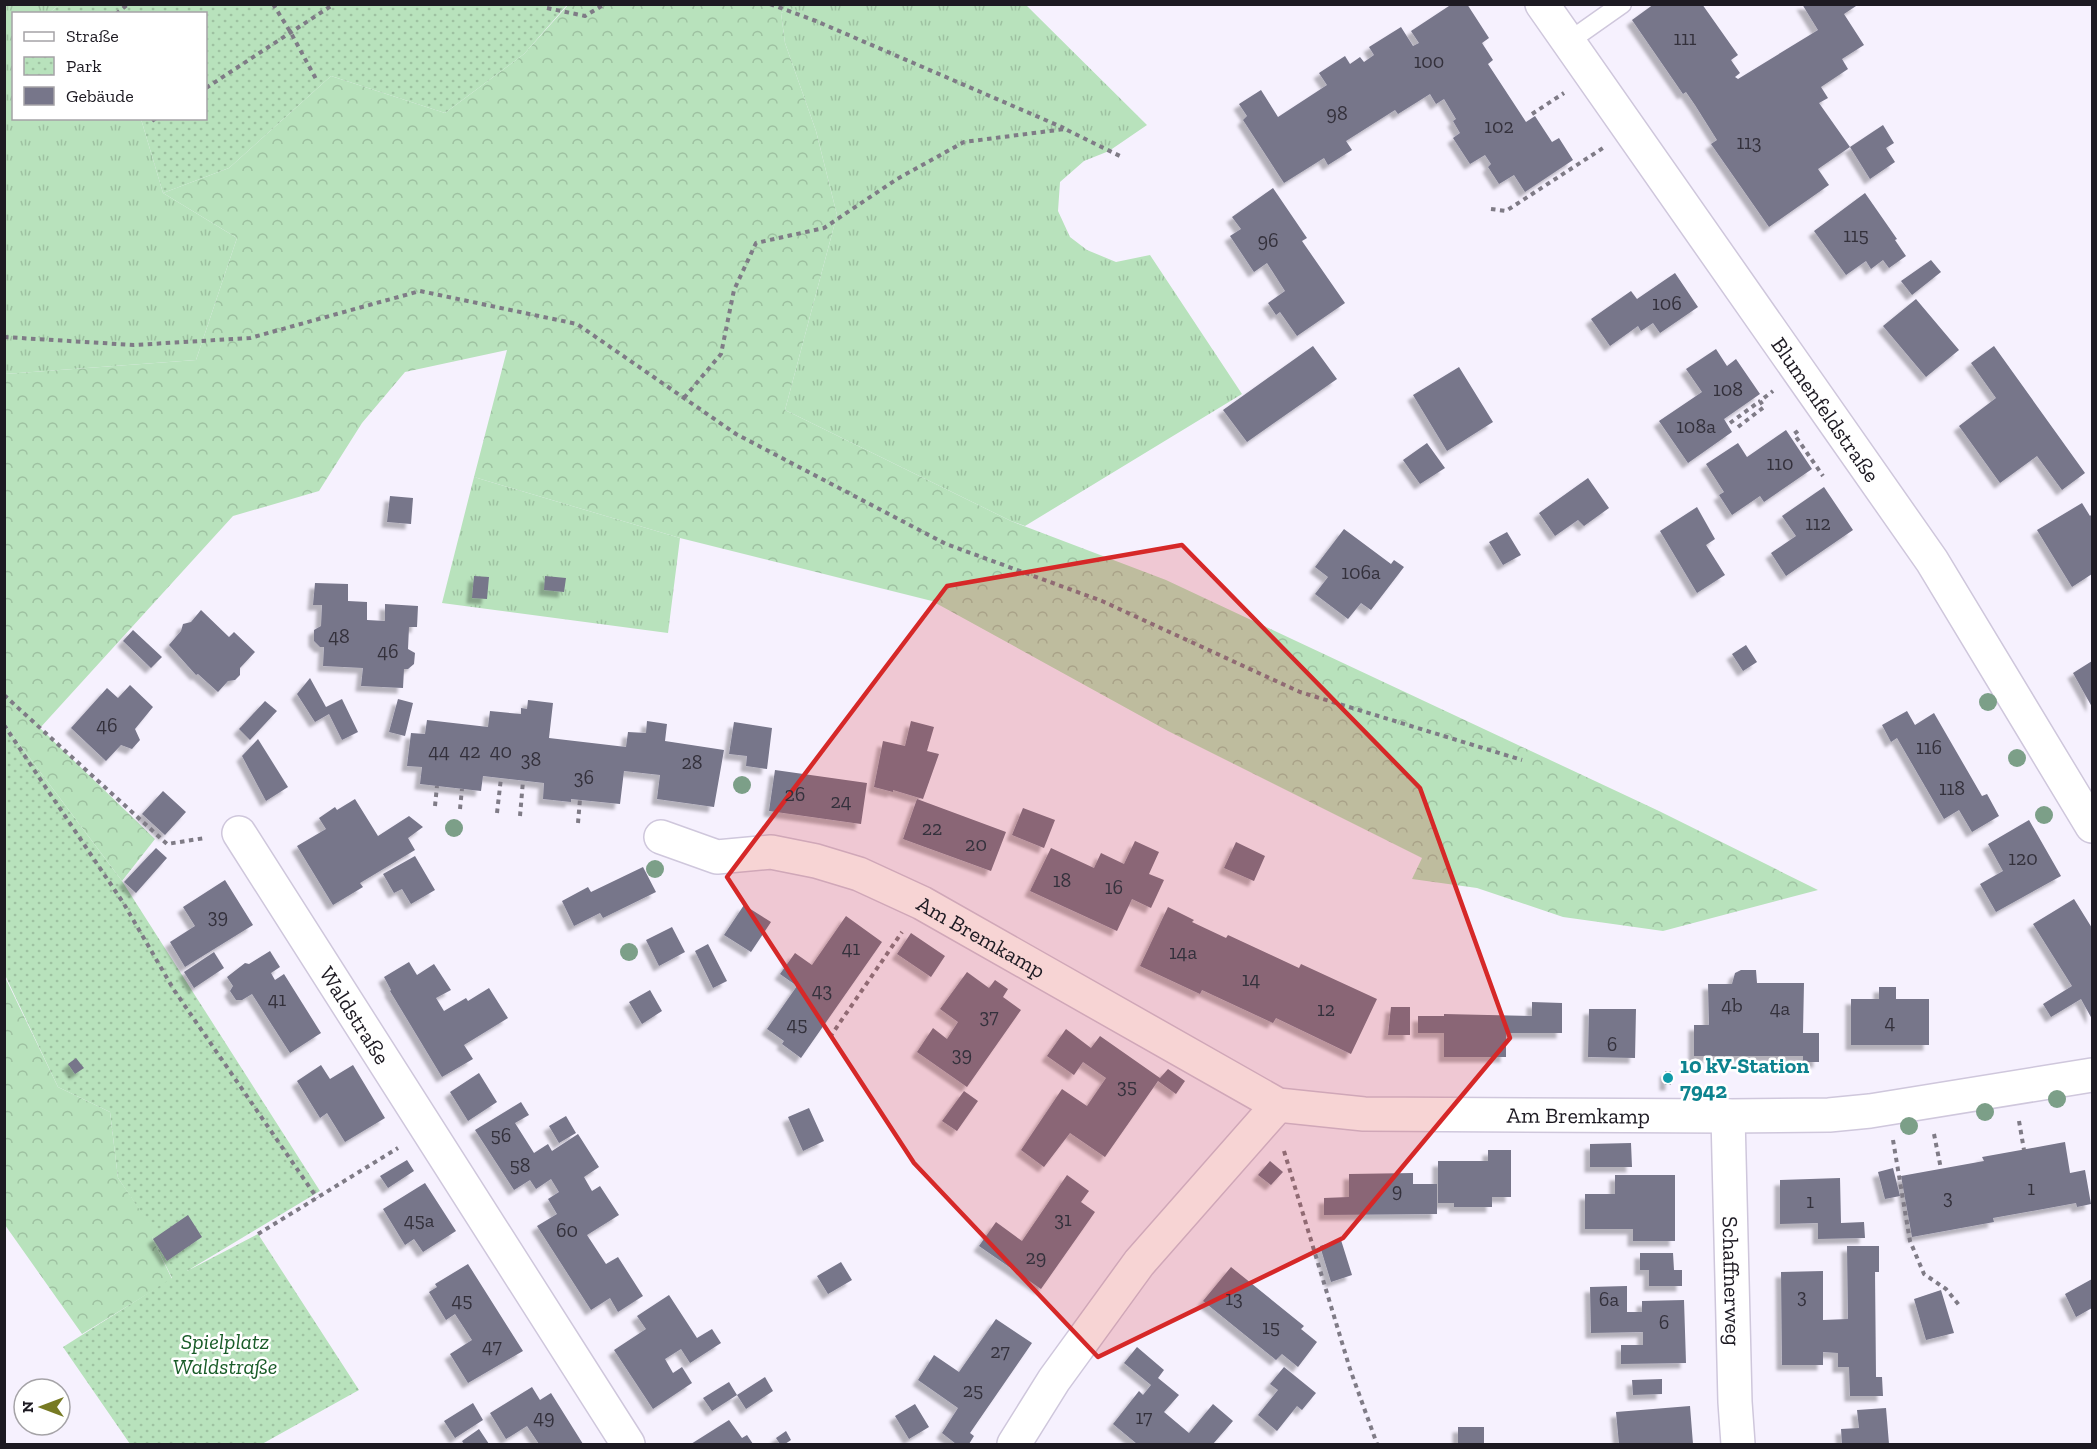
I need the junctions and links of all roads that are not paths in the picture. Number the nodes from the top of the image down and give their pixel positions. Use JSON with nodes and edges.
{"nodes":[{"id":1,"x":1542,"y":4,"type":"edge"},
{"id":2,"x":1622,"y":4,"type":"edge"},
{"id":3,"x":1568,"y":42,"type":"junction"},
{"id":4,"x":2092,"y":826,"type":"edge"},
{"id":5,"x":239,"y":833,"type":"road end"},
{"id":6,"x":661,"y":837,"type":"dead end"},
{"id":7,"x":2092,"y":1075,"type":"edge"},
{"id":8,"x":1278,"y":1106,"type":"junction"},
{"id":9,"x":1728,"y":1116,"type":"junction"},
{"id":10,"x":628,"y":1444,"type":"edge"},
{"id":11,"x":1014,"y":1444,"type":"edge"},
{"id":12,"x":1738,"y":1444,"type":"edge"}],
"edges":[{"from":1,"to":3,"type":"street","name":"Blumenfeldstraße"},
{"from":2,"to":3,"type":"lane"},
{"from":3,"to":4,"type":"street","name":"Blumenfeldstraße"},
{"from":5,"to":10,"type":"street","name":"Waldstraße"},
{"from":6,"to":8,"type":"street","name":"Am Bremkamp"},
{"from":7,"to":9,"type":"street","name":"Am Bremkamp"},
{"from":8,"to":9,"type":"street","name":"Am Bremkamp"},
{"from":8,"to":11,"type":"street"},
{"from":9,"to":12,"type":"street","name":"Schaffnerweg"}]}
